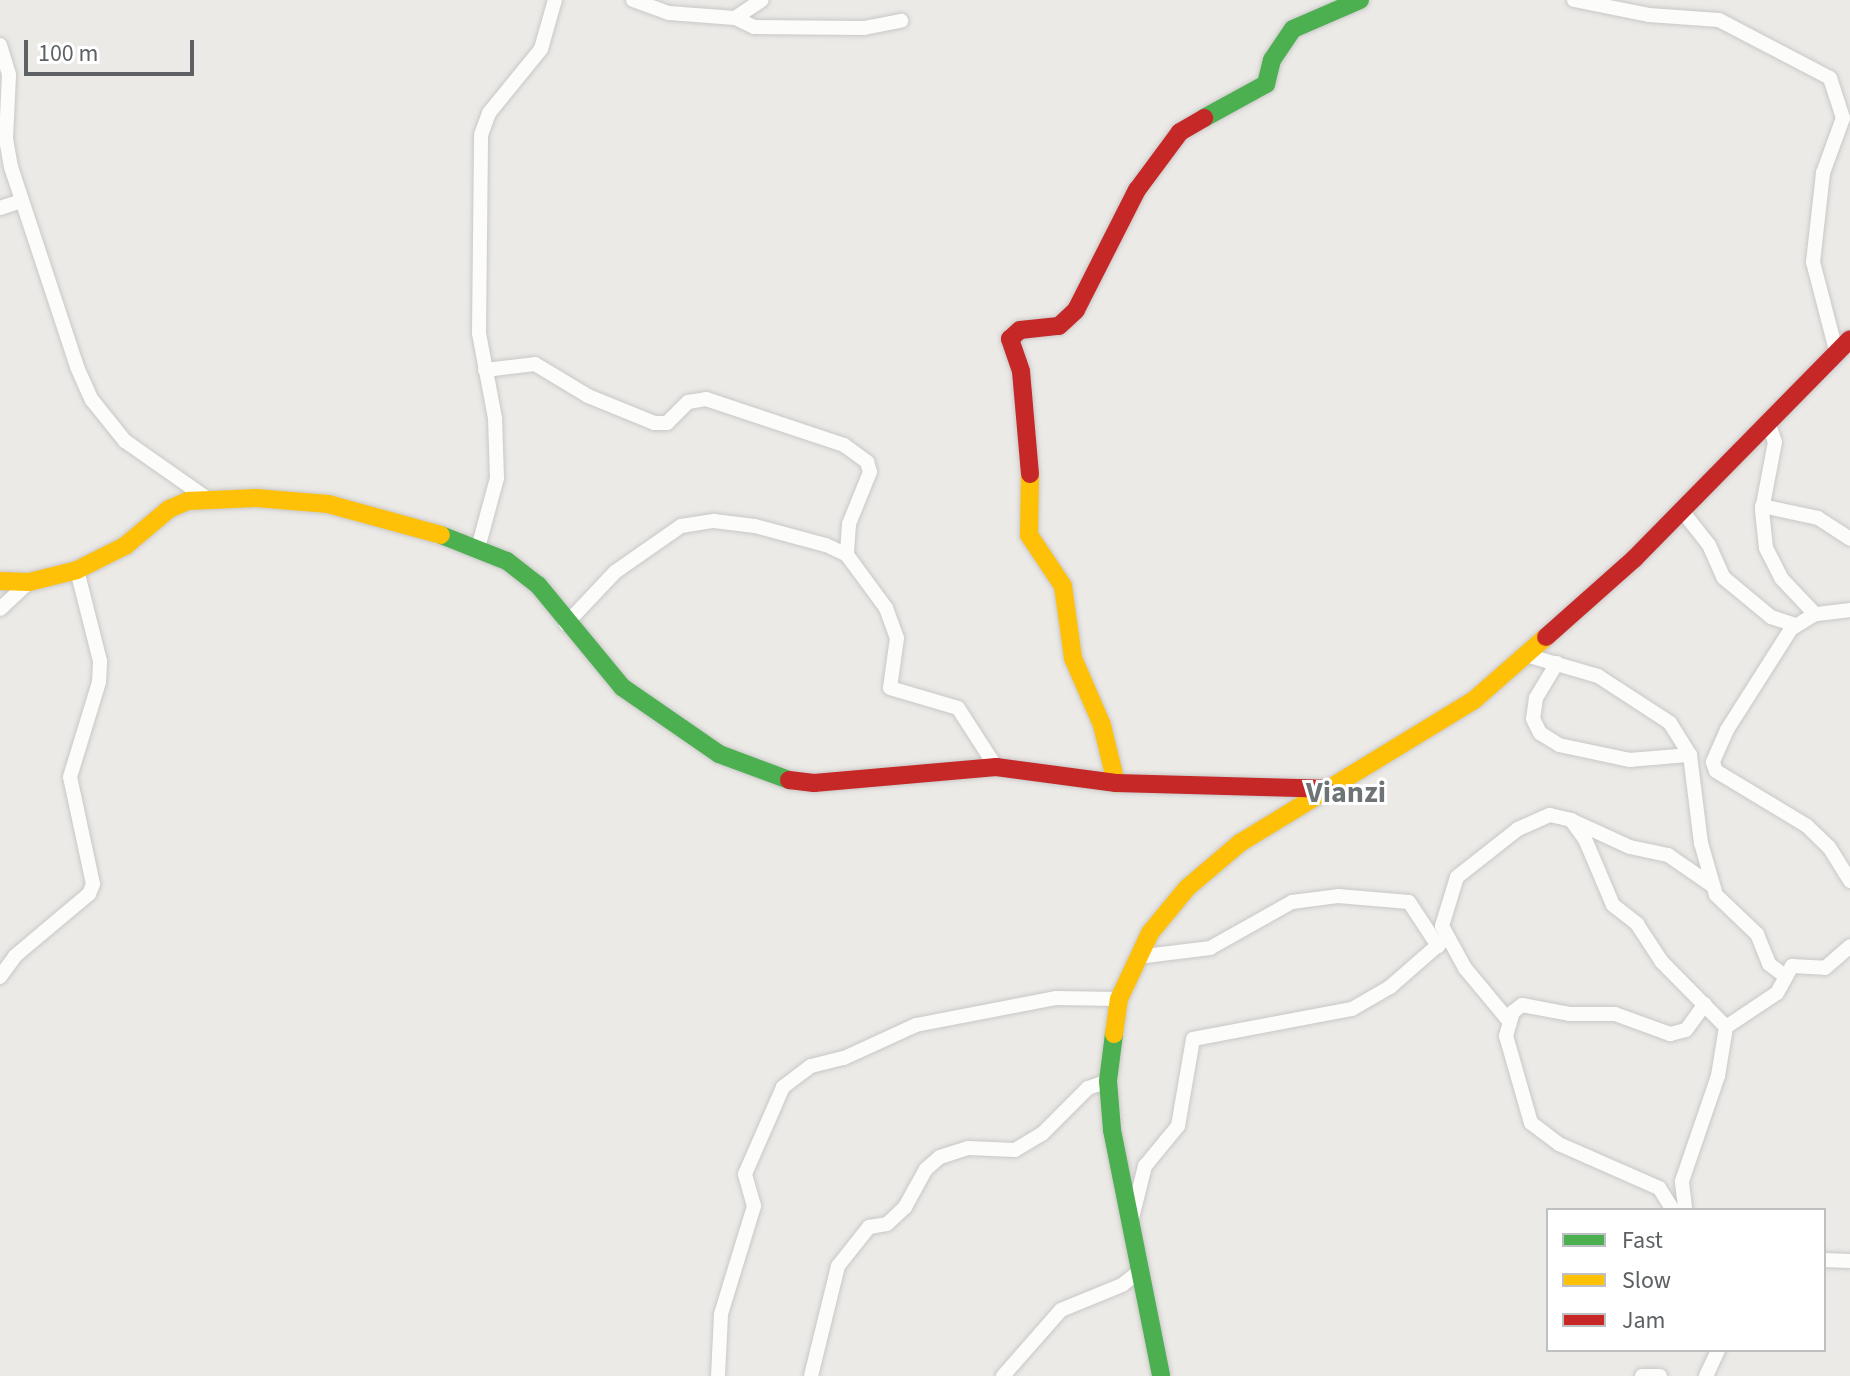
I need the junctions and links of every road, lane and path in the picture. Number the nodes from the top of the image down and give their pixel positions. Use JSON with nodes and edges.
{"nodes":[{"id":1,"x":555,"y":0,"type":"edge"},
{"id":2,"x":633,"y":0,"type":"edge"},
{"id":3,"x":762,"y":0,"type":"edge"},
{"id":4,"x":1360,"y":0,"type":"edge"},
{"id":5,"x":1574,"y":0,"type":"edge"},
{"id":6,"x":735,"y":18,"type":"junction"},
{"id":7,"x":901,"y":21,"type":"dead end"},
{"id":8,"x":0,"y":45,"type":"edge"},
{"id":9,"x":22,"y":201,"type":"junction"},
{"id":10,"x":0,"y":208,"type":"edge"},
{"id":11,"x":1844,"y":352,"type":"edge"},
{"id":12,"x":485,"y":370,"type":"junction"},
{"id":13,"x":1768,"y":421,"type":"junction"},
{"id":14,"x":205,"y":497,"type":"junction"},
{"id":15,"x":1762,"y":506,"type":"junction"},
{"id":16,"x":1683,"y":512,"type":"junction"},
{"id":17,"x":1850,"y":539,"type":"edge"},
{"id":18,"x":478,"y":548,"type":"junction"},
{"id":19,"x":847,"y":555,"type":"junction"},
{"id":20,"x":77,"y":570,"type":"junction"},
{"id":21,"x":0,"y":581,"type":"edge"},
{"id":22,"x":29,"y":582,"type":"junction"},
{"id":23,"x":0,"y":609,"type":"edge"},
{"id":24,"x":1850,"y":610,"type":"edge"},
{"id":25,"x":1815,"y":614,"type":"junction"},
{"id":26,"x":566,"y":624,"type":"junction"},
{"id":27,"x":1796,"y":625,"type":"junction"},
{"id":28,"x":1526,"y":655,"type":"junction"},
{"id":29,"x":1557,"y":663,"type":"junction"},
{"id":30,"x":1690,"y":755,"type":"junction"},
{"id":31,"x":996,"y":767,"type":"junction"},
{"id":32,"x":1116,"y":783,"type":"junction"},
{"id":33,"x":1325,"y":789,"type":"junction"},
{"id":34,"x":1571,"y":820,"type":"junction"},
{"id":35,"x":1850,"y":881,"type":"edge"},
{"id":36,"x":1713,"y":886,"type":"junction"},
{"id":37,"x":1442,"y":942,"type":"junction"},
{"id":38,"x":1850,"y":946,"type":"edge"},
{"id":39,"x":1137,"y":957,"type":"junction"},
{"id":40,"x":0,"y":977,"type":"edge"},
{"id":41,"x":1786,"y":977,"type":"junction"},
{"id":42,"x":1119,"y":999,"type":"junction"},
{"id":43,"x":1705,"y":1004,"type":"junction"},
{"id":44,"x":1509,"y":1021,"type":"junction"},
{"id":45,"x":1726,"y":1027,"type":"junction"},
{"id":46,"x":1108,"y":1081,"type":"junction"},
{"id":47,"x":1680,"y":1207,"type":"edge"},
{"id":48,"x":1131,"y":1225,"type":"junction"},
{"id":49,"x":1826,"y":1260,"type":"edge"},
{"id":50,"x":1850,"y":1261,"type":"edge"},
{"id":51,"x":1140,"y":1271,"type":"junction"},
{"id":52,"x":1717,"y":1352,"type":"edge"},
{"id":53,"x":718,"y":1376,"type":"edge"},
{"id":54,"x":811,"y":1376,"type":"edge"},
{"id":55,"x":1003,"y":1376,"type":"edge"},
{"id":56,"x":1161,"y":1376,"type":"edge"},
{"id":57,"x":1642,"y":1376,"type":"edge"},
{"id":58,"x":1660,"y":1376,"type":"edge"},
{"id":59,"x":1706,"y":1376,"type":"edge"}],
"edges":[{"from":1,"to":12,"type":"street"},
{"from":2,"to":6,"type":"street"},
{"from":3,"to":6,"type":"street"},
{"from":4,"to":32,"type":"street"},
{"from":5,"to":11,"type":"street"},
{"from":6,"to":7,"type":"street"},
{"from":8,"to":9,"type":"street"},
{"from":9,"to":10,"type":"street"},
{"from":9,"to":14,"type":"street"},
{"from":11,"to":13,"type":"street"},
{"from":12,"to":18,"type":"street"},
{"from":12,"to":19,"type":"street"},
{"from":13,"to":15,"type":"street"},
{"from":13,"to":16,"type":"street"},
{"from":14,"to":18,"type":"street"},
{"from":14,"to":20,"type":"street"},
{"from":15,"to":17,"type":"street"},
{"from":15,"to":25,"type":"street"},
{"from":16,"to":27,"type":"street"},
{"from":16,"to":28,"type":"street"},
{"from":18,"to":26,"type":"street"},
{"from":19,"to":26,"type":"street"},
{"from":19,"to":31,"type":"street"},
{"from":20,"to":22,"type":"street"},
{"from":20,"to":40,"type":"street"},
{"from":21,"to":22,"type":"street"},
{"from":22,"to":23,"type":"street"},
{"from":24,"to":25,"type":"street"},
{"from":25,"to":27,"type":"street"},
{"from":26,"to":31,"type":"street"},
{"from":27,"to":35,"type":"street"},
{"from":28,"to":29,"type":"street"},
{"from":28,"to":33,"type":"street"},
{"from":29,"to":30,"type":"street"},
{"from":29,"to":30,"type":"street"},
{"from":30,"to":36,"type":"street"},
{"from":31,"to":32,"type":"street"},
{"from":32,"to":33,"type":"street"},
{"from":33,"to":39,"type":"street"},
{"from":34,"to":36,"type":"street"},
{"from":34,"to":37,"type":"street"},
{"from":34,"to":43,"type":"street"},
{"from":36,"to":41,"type":"street"},
{"from":37,"to":39,"type":"street"},
{"from":37,"to":44,"type":"street"},
{"from":37,"to":48,"type":"street"},
{"from":38,"to":41,"type":"street"},
{"from":39,"to":42,"type":"street"},
{"from":41,"to":45,"type":"street"},
{"from":42,"to":46,"type":"street"},
{"from":42,"to":53,"type":"street"},
{"from":43,"to":44,"type":"street"},
{"from":43,"to":45,"type":"street"},
{"from":44,"to":47,"type":"street"},
{"from":45,"to":47,"type":"street"},
{"from":46,"to":48,"type":"street"},
{"from":46,"to":54,"type":"street"},
{"from":48,"to":51,"type":"street"},
{"from":49,"to":50,"type":"street"},
{"from":51,"to":55,"type":"street"},
{"from":51,"to":56,"type":"street"},
{"from":52,"to":59,"type":"street"},
{"from":57,"to":58,"type":"street"}]}
